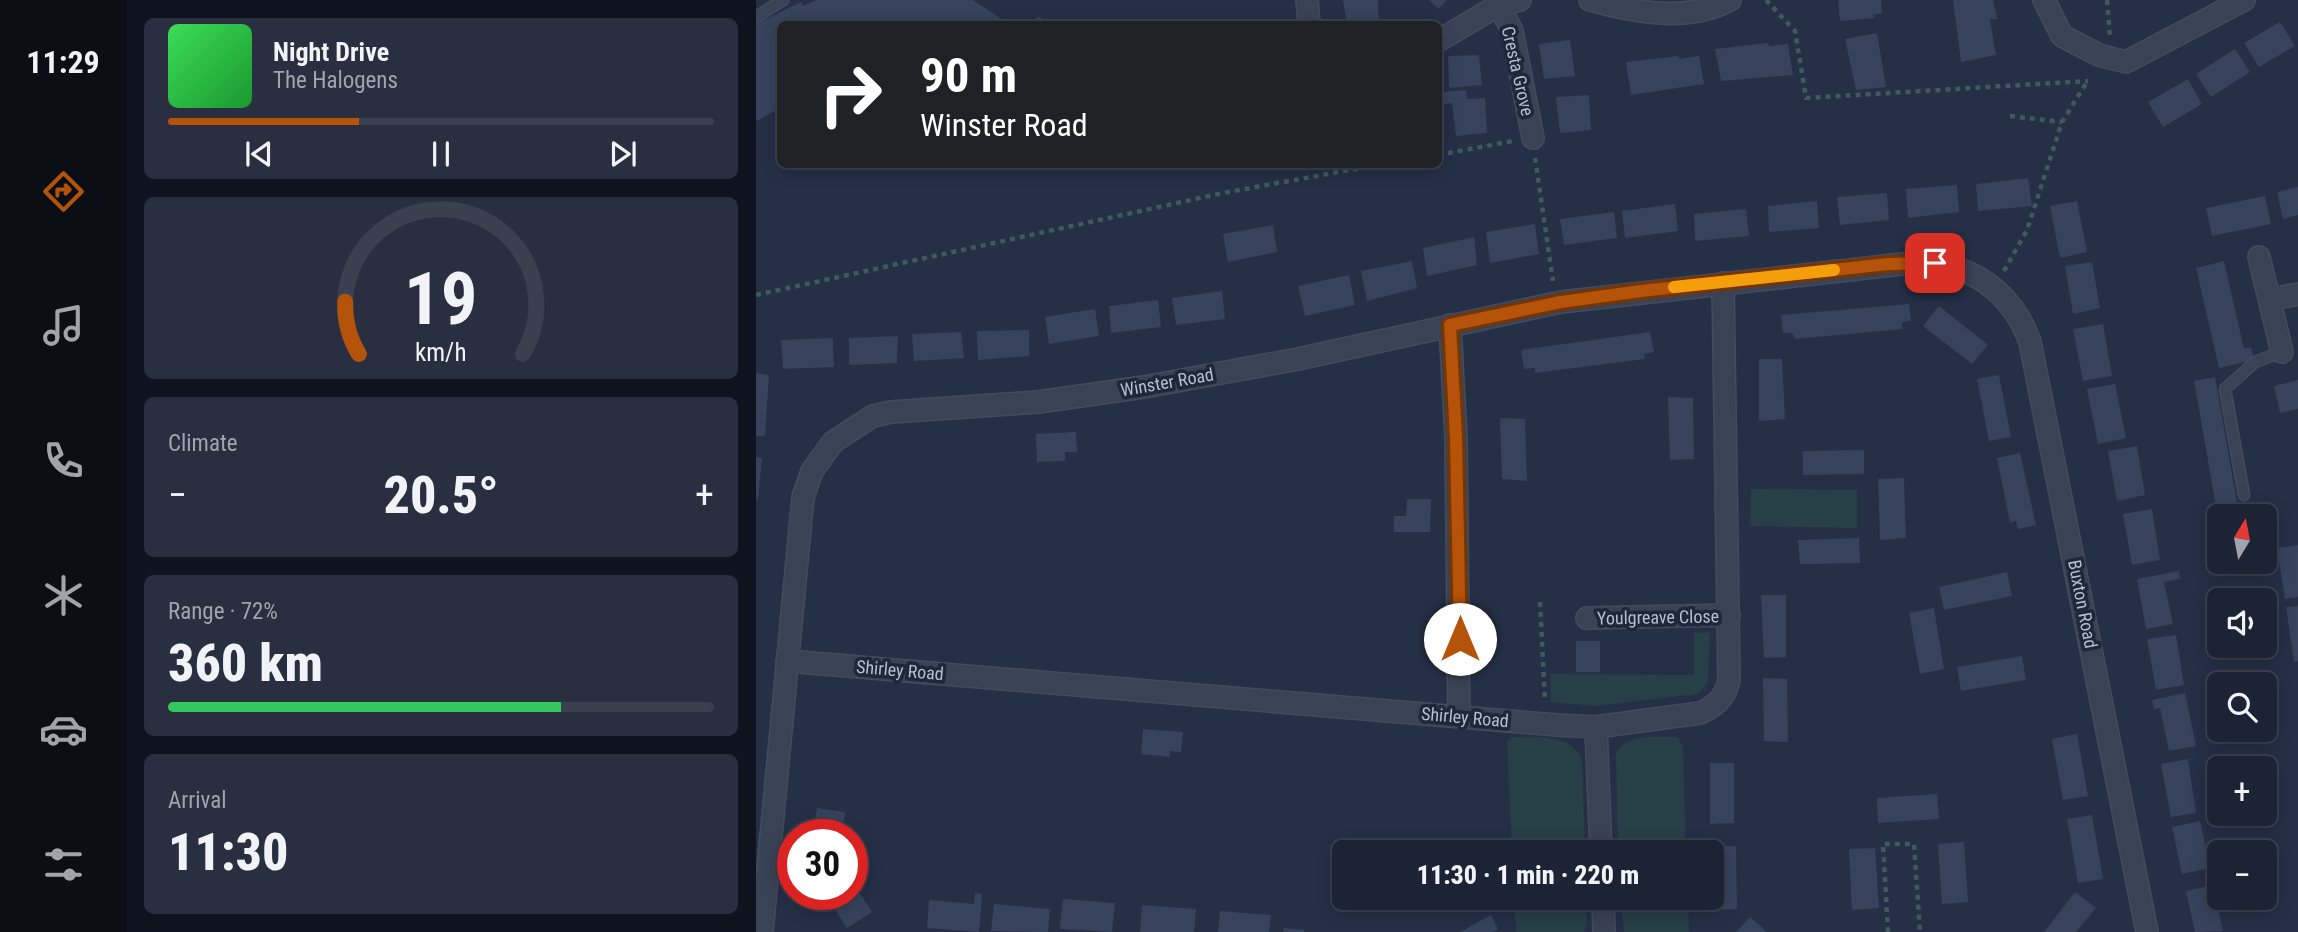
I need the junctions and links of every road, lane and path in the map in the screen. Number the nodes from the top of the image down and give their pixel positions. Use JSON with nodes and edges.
{"nodes":[{"id":1,"x":783,"y":0,"type":"edge"},
{"id":2,"x":1307,"y":0,"type":"edge"},
{"id":3,"x":1590,"y":0,"type":"edge"},
{"id":4,"x":1730,"y":0,"type":"edge"},
{"id":5,"x":1766,"y":0,"type":"edge"},
{"id":6,"x":2044,"y":0,"type":"edge"},
{"id":7,"x":2107,"y":0,"type":"edge"},
{"id":8,"x":2244,"y":0,"type":"edge"},
{"id":9,"x":1509,"y":3,"type":"edge"},
{"id":10,"x":756,"y":17,"type":"edge"},
{"id":11,"x":1309,"y":21,"type":"edge"},
{"id":12,"x":1442,"y":39,"type":"edge"},
{"id":13,"x":2099,"y":55,"type":"junction"},
{"id":14,"x":2088,"y":81,"type":"junction"},
{"id":15,"x":2010,"y":116,"type":"dead end"},
{"id":16,"x":2062,"y":122,"type":"junction"},
{"id":17,"x":1533,"y":138,"type":"junction"},
{"id":18,"x":1442,"y":154,"type":"edge"},
{"id":19,"x":1361,"y":168,"type":"edge"},
{"id":20,"x":2259,"y":257,"type":"dead end"},
{"id":21,"x":1723,"y":282,"type":"junction"},
{"id":22,"x":1994,"y":288,"type":"junction"},
{"id":23,"x":2298,"y":294,"type":"edge"},
{"id":24,"x":756,"y":295,"type":"edge"},
{"id":25,"x":2271,"y":299,"type":"junction"},
{"id":26,"x":1561,"y":302,"type":"junction"},
{"id":27,"x":1450,"y":325,"type":"junction"},
{"id":28,"x":2282,"y":352,"type":"joint"},
{"id":29,"x":2244,"y":495,"type":"dead end"},
{"id":30,"x":1540,"y":602,"type":"dead end"},
{"id":31,"x":1729,"y":615,"type":"junction"},
{"id":32,"x":1587,"y":618,"type":"dead end"},
{"id":33,"x":787,"y":660,"type":"junction"},
{"id":34,"x":1459,"y":716,"type":"junction"},
{"id":35,"x":1545,"y":724,"type":"junction"},
{"id":36,"x":1596,"y":727,"type":"junction"},
{"id":37,"x":1601,"y":840,"type":"edge"},
{"id":38,"x":1603,"y":910,"type":"edge"},
{"id":39,"x":762,"y":932,"type":"edge"},
{"id":40,"x":1604,"y":932,"type":"edge"},
{"id":41,"x":1888,"y":932,"type":"edge"},
{"id":42,"x":1920,"y":932,"type":"edge"},
{"id":43,"x":2147,"y":932,"type":"edge"}],
"edges":[{"from":1,"to":10,"type":"lane"},
{"from":2,"to":11,"type":"street"},
{"from":3,"to":4,"type":"street"},
{"from":5,"to":14,"type":"path"},
{"from":6,"to":13,"type":"street"},
{"from":7,"to":13,"type":"path"},
{"from":8,"to":13,"type":"street"},
{"from":9,"to":12,"type":"street"},
{"from":9,"to":17,"type":"street","name":"Cresta Grove"},
{"from":13,"to":14,"type":"path"},
{"from":14,"to":16,"type":"path"},
{"from":15,"to":16,"type":"path"},
{"from":16,"to":22,"type":"path"},
{"from":17,"to":18,"type":"path"},
{"from":17,"to":26,"type":"path"},
{"from":19,"to":24,"type":"path"},
{"from":20,"to":25,"type":"street"},
{"from":21,"to":22,"type":"street","name":"Winster Road"},
{"from":21,"to":26,"type":"street","name":"Winster Road"},
{"from":21,"to":31,"type":"street","name":"Shirley Road"},
{"from":22,"to":43,"type":"street","name":"Buxton Road"},
{"from":23,"to":25,"type":"street"},
{"from":25,"to":28,"type":"street"},
{"from":26,"to":27,"type":"street","name":"Winster Road"},
{"from":27,"to":33,"type":"street","name":"Winster Road"},
{"from":27,"to":34,"type":"street"},
{"from":28,"to":29,"type":"lane"},
{"from":30,"to":35,"type":"path"},
{"from":31,"to":32,"type":"street","name":"Youlgreave Close"},
{"from":31,"to":36,"type":"street","name":"Shirley Road"},
{"from":33,"to":34,"type":"street","name":"Shirley Road"},
{"from":33,"to":39,"type":"street","name":"Winster Road"},
{"from":34,"to":35,"type":"street","name":"Shirley Road"},
{"from":35,"to":36,"type":"street","name":"Shirley Road"},
{"from":36,"to":37,"type":"street"},
{"from":38,"to":40,"type":"street"},
{"from":41,"to":42,"type":"path"}]}
